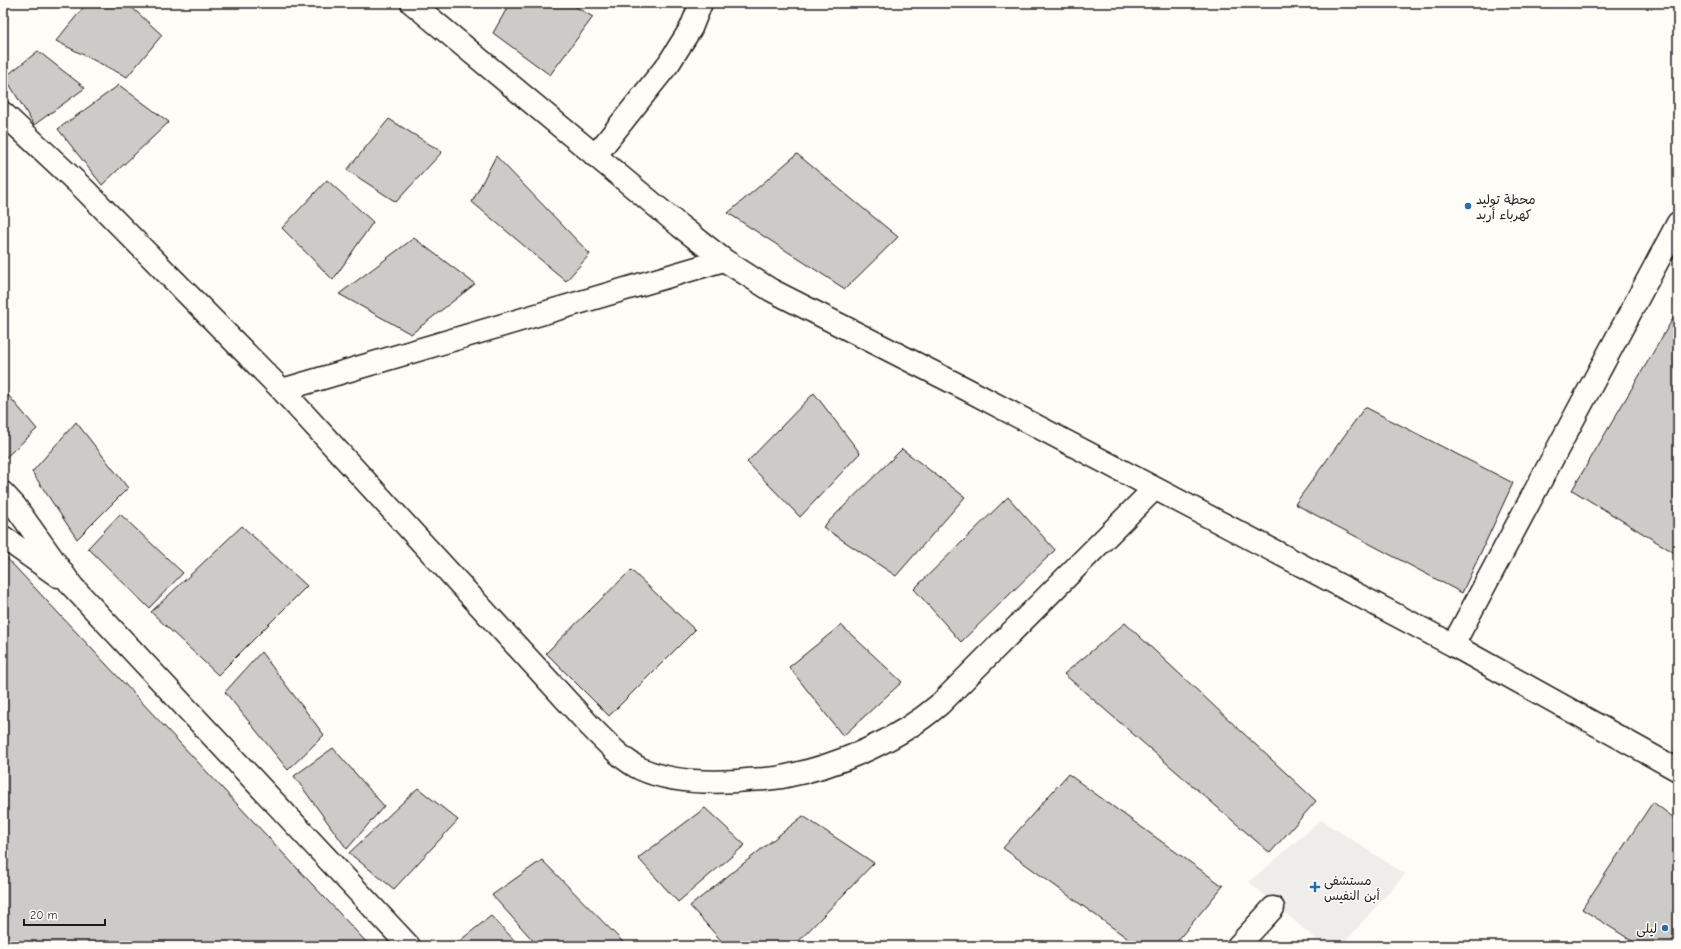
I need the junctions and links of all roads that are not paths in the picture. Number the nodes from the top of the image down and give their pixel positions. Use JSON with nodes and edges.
{"nodes":[{"id":1,"x":412,"y":3,"type":"edge"},
{"id":2,"x":700,"y":3,"type":"edge"},
{"id":3,"x":3,"y":113,"type":"edge"},
{"id":4,"x":595,"y":156,"type":"junction"},
{"id":5,"x":1678,"y":223,"type":"edge"},
{"id":6,"x":724,"y":260,"type":"junction"},
{"id":7,"x":282,"y":390,"type":"junction"},
{"id":8,"x":1154,"y":489,"type":"junction"},
{"id":9,"x":3,"y":493,"type":"edge"},
{"id":10,"x":3,"y":537,"type":"edge"},
{"id":11,"x":72,"y":586,"type":"junction"},
{"id":12,"x":1453,"y":645,"type":"junction"},
{"id":13,"x":1678,"y":770,"type":"edge"},
{"id":14,"x":1273,"y":908,"type":"dead end"},
{"id":15,"x":409,"y":946,"type":"edge"},
{"id":16,"x":1238,"y":946,"type":"edge"}],
"edges":[{"from":1,"to":4,"type":"street"},
{"from":2,"to":4,"type":"street"},
{"from":3,"to":7,"type":"street"},
{"from":4,"to":6,"type":"street"},
{"from":5,"to":12,"type":"street"},
{"from":6,"to":7,"type":"street"},
{"from":6,"to":8,"type":"street"},
{"from":7,"to":8,"type":"street"},
{"from":8,"to":12,"type":"street"},
{"from":9,"to":11,"type":"street"},
{"from":10,"to":11,"type":"street"},
{"from":11,"to":15,"type":"street"},
{"from":12,"to":13,"type":"street"},
{"from":14,"to":16,"type":"street"}]}
